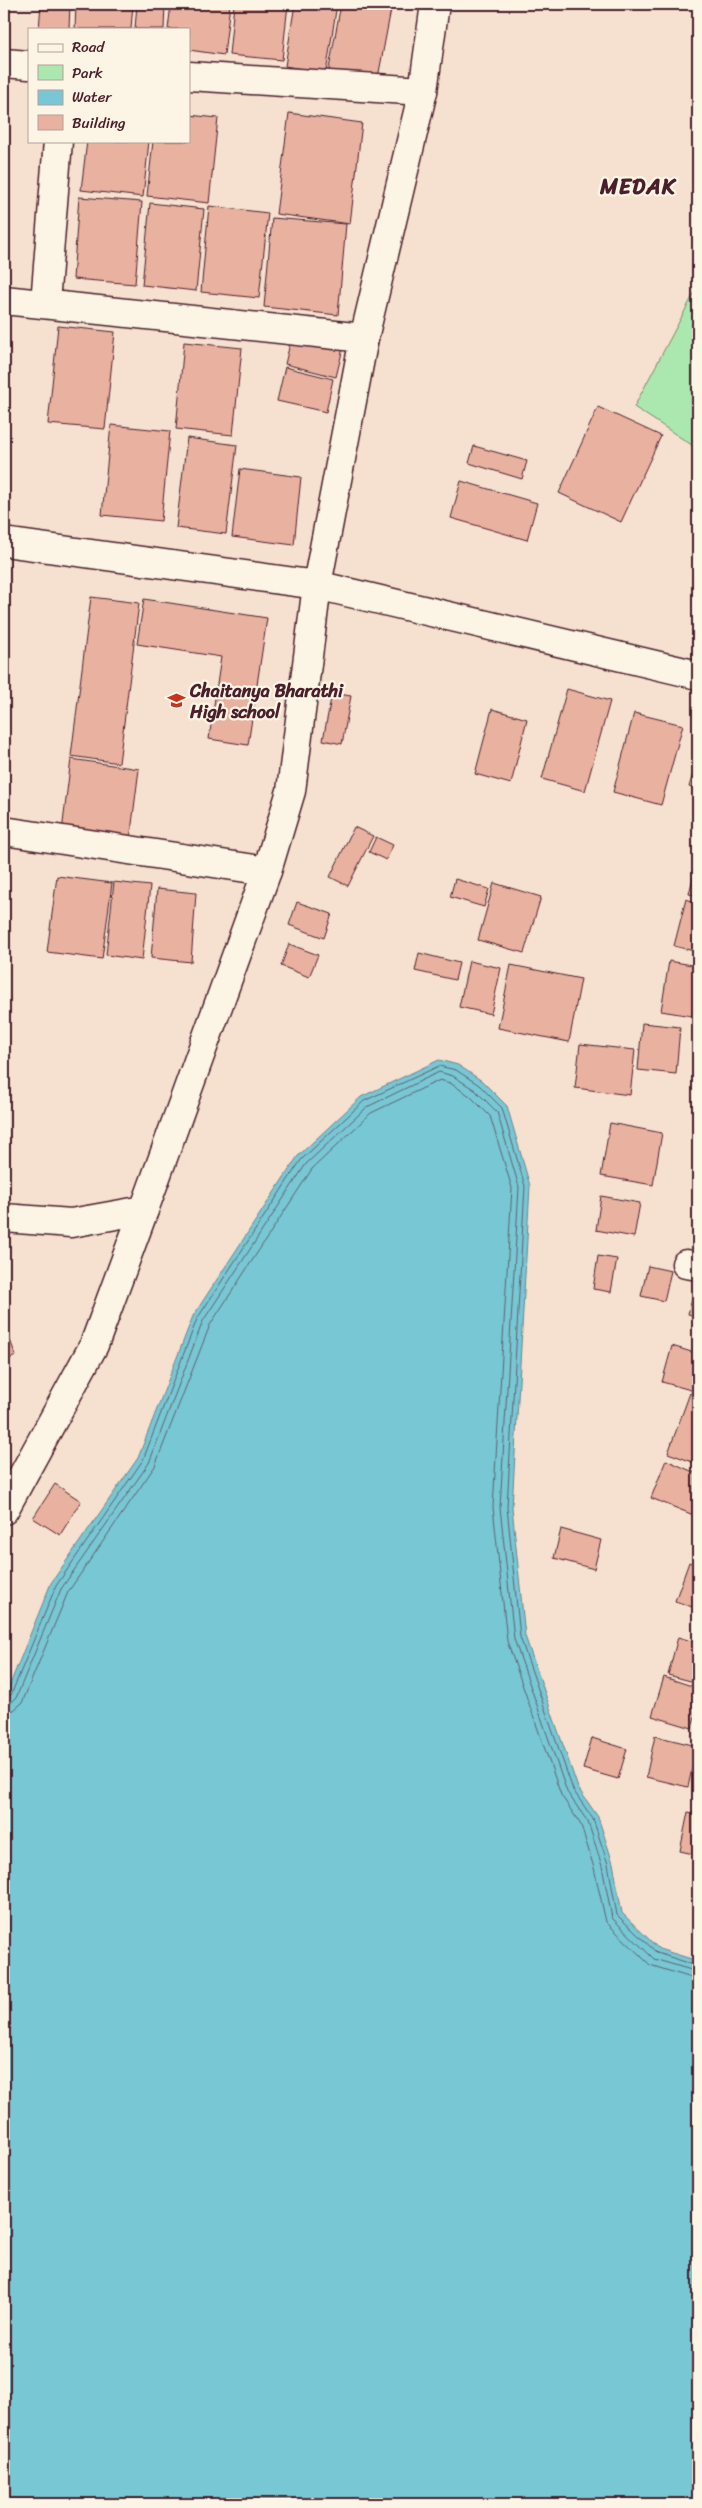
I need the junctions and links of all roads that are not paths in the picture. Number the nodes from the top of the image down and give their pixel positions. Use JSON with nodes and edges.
{"nodes":[{"id":1,"x":436,"y":4,"type":"edge"},
{"id":2,"x":4,"y":63,"type":"edge"},
{"id":3,"x":28,"y":65,"type":"edge"},
{"id":4,"x":190,"y":76,"type":"edge"},
{"id":5,"x":423,"y":91,"type":"junction"},
{"id":6,"x":58,"y":142,"type":"edge"},
{"id":7,"x":4,"y":300,"type":"edge"},
{"id":8,"x":45,"y":303,"type":"junction"},
{"id":9,"x":364,"y":338,"type":"junction"},
{"id":10,"x":4,"y":542,"type":"edge"},
{"id":11,"x":317,"y":585,"type":"junction"},
{"id":12,"x":698,"y":675,"type":"edge"},
{"id":13,"x":4,"y":831,"type":"edge"},
{"id":14,"x":267,"y":871,"type":"junction"},
{"id":15,"x":144,"y":1210,"type":"junction"},
{"id":16,"x":4,"y":1218,"type":"edge"},
{"id":17,"x":4,"y":1510,"type":"edge"}],
"edges":[{"from":1,"to":5,"type":"street"},
{"from":2,"to":3,"type":"street"},
{"from":4,"to":5,"type":"street"},
{"from":5,"to":9,"type":"street"},
{"from":6,"to":8,"type":"street"},
{"from":7,"to":8,"type":"street"},
{"from":8,"to":9,"type":"street"},
{"from":9,"to":11,"type":"street"},
{"from":10,"to":11,"type":"street"},
{"from":11,"to":12,"type":"street"},
{"from":11,"to":14,"type":"street"},
{"from":13,"to":14,"type":"street"},
{"from":14,"to":15,"type":"street"},
{"from":15,"to":16,"type":"street"},
{"from":15,"to":17,"type":"street"}]}
